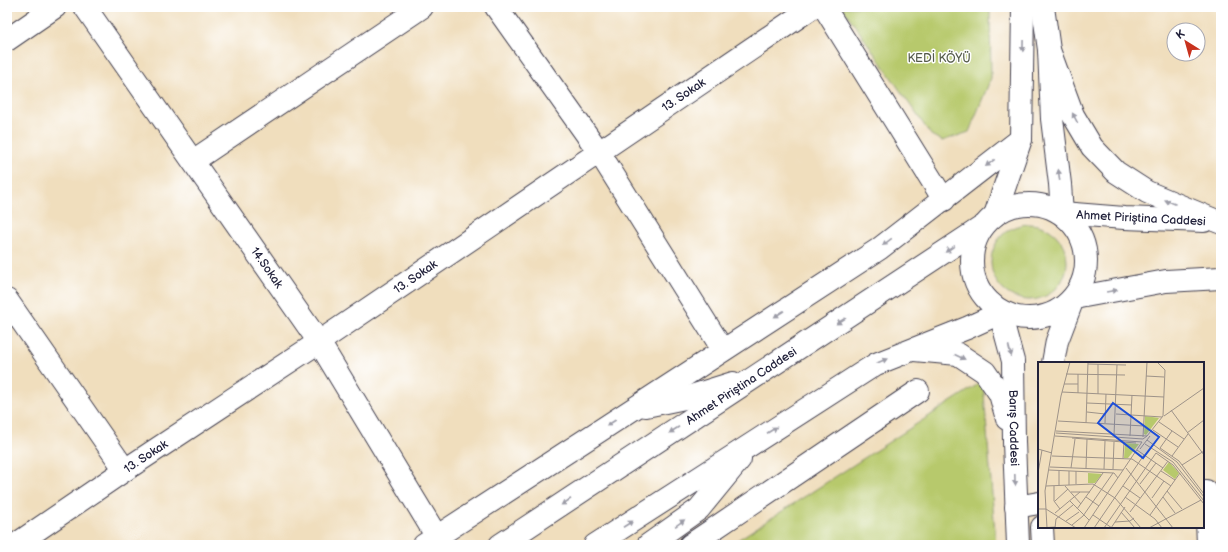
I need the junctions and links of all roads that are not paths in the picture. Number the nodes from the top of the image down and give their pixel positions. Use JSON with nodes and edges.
{"nodes":[{"id":1,"x":55,"y":7,"type":"edge"},
{"id":2,"x":85,"y":7,"type":"edge"},
{"id":3,"x":422,"y":7,"type":"edge"},
{"id":4,"x":496,"y":7,"type":"edge"},
{"id":5,"x":813,"y":7,"type":"edge"},
{"id":6,"x":824,"y":7,"type":"edge"},
{"id":7,"x":1023,"y":7,"type":"edge"},
{"id":8,"x":1044,"y":7,"type":"edge"},
{"id":9,"x":7,"y":40,"type":"edge"},
{"id":10,"x":1049,"y":50,"type":"junction"},
{"id":11,"x":1021,"y":138,"type":"junction"},
{"id":12,"x":599,"y":152,"type":"junction"},
{"id":13,"x":193,"y":161,"type":"junction"},
{"id":14,"x":944,"y":200,"type":"junction"},
{"id":15,"x":1062,"y":214,"type":"junction"},
{"id":16,"x":988,"y":221,"type":"junction"},
{"id":17,"x":1220,"y":222,"type":"edge"},
{"id":18,"x":1218,"y":279,"type":"edge"},
{"id":19,"x":1074,"y":298,"type":"junction"},
{"id":20,"x":7,"y":300,"type":"edge"},
{"id":21,"x":1000,"y":313,"type":"junction"},
{"id":22,"x":319,"y":342,"type":"junction"},
{"id":23,"x":723,"y":350,"type":"junction"},
{"id":24,"x":908,"y":350,"type":"junction"},
{"id":25,"x":1053,"y":362,"type":"edge"},
{"id":26,"x":760,"y":374,"type":"junction"},
{"id":27,"x":918,"y":391,"type":"dead end"},
{"id":28,"x":635,"y":408,"type":"junction"},
{"id":29,"x":1014,"y":442,"type":"junction"},
{"id":30,"x":752,"y":443,"type":"junction"},
{"id":31,"x":125,"y":470,"type":"junction"},
{"id":32,"x":1210,"y":491,"type":"edge"},
{"id":33,"x":1038,"y":503,"type":"edge"},
{"id":34,"x":1016,"y":507,"type":"junction"},
{"id":35,"x":1042,"y":528,"type":"edge"},
{"id":36,"x":431,"y":541,"type":"edge"},
{"id":37,"x":702,"y":542,"type":"edge"},
{"id":38,"x":15,"y":545,"type":"edge"},
{"id":39,"x":500,"y":545,"type":"edge"},
{"id":40,"x":595,"y":545,"type":"edge"},
{"id":41,"x":648,"y":545,"type":"edge"},
{"id":42,"x":1018,"y":545,"type":"edge"},
{"id":43,"x":1043,"y":545,"type":"edge"},
{"id":44,"x":1208,"y":545,"type":"edge"}],
"edges":[{"from":1,"to":9,"type":"street"},
{"from":2,"to":13,"type":"street","name":"14.Sokak"},
{"from":3,"to":13,"type":"street"},
{"from":4,"to":12,"type":"street"},
{"from":5,"to":12,"type":"street","name":"13. Sokak"},
{"from":6,"to":14,"type":"street"},
{"from":7,"to":11,"type":"street","one_way":true},
{"from":8,"to":10,"type":"street"},
{"from":15,"to":10,"type":"street","one_way":true},
{"from":17,"to":10,"type":"street","one_way":true},
{"from":11,"to":14,"type":"street","one_way":true},
{"from":11,"to":16,"type":"street"},
{"from":12,"to":22,"type":"street","name":"13. Sokak"},
{"from":12,"to":23,"type":"street"},
{"from":13,"to":22,"type":"street","name":"14.Sokak"},
{"from":14,"to":23,"type":"street","one_way":true},
{"from":15,"to":16,"type":"street"},
{"from":15,"to":17,"type":"street","name":"Ahmet Piriştina Caddesi"},
{"from":15,"to":19,"type":"street"},
{"from":16,"to":21,"type":"street"},
{"from":16,"to":26,"type":"street","name":"Ahmet Piriştina Caddesi","one_way":true},
{"from":19,"to":18,"type":"street","one_way":true},
{"from":19,"to":21,"type":"street"},
{"from":19,"to":25,"type":"street"},
{"from":20,"to":31,"type":"street"},
{"from":21,"to":24,"type":"street"},
{"from":21,"to":29,"type":"street","name":"Barış Caddesi","one_way":true},
{"from":22,"to":31,"type":"street","name":"13. Sokak"},
{"from":22,"to":36,"type":"street","name":"14.Sokak"},
{"from":23,"to":28,"type":"street"},
{"from":24,"to":29,"type":"street","one_way":true},
{"from":30,"to":24,"type":"street","one_way":true},
{"from":26,"to":28,"type":"street"},
{"from":26,"to":39,"type":"street","name":"Ahmet Piriştina Caddesi","one_way":true},
{"from":27,"to":37,"type":"street"},
{"from":28,"to":36,"type":"street","one_way":true},
{"from":29,"to":34,"type":"street","name":"Barış Caddesi","one_way":true},
{"from":40,"to":30,"type":"street","one_way":true},
{"from":41,"to":30,"type":"street","one_way":true},
{"from":31,"to":38,"type":"street","name":"13. Sokak"},
{"from":32,"to":44,"type":"street"},
{"from":33,"to":34,"type":"street"},
{"from":34,"to":42,"type":"street","name":"Barış Caddesi"},
{"from":35,"to":43,"type":"street"}]}
